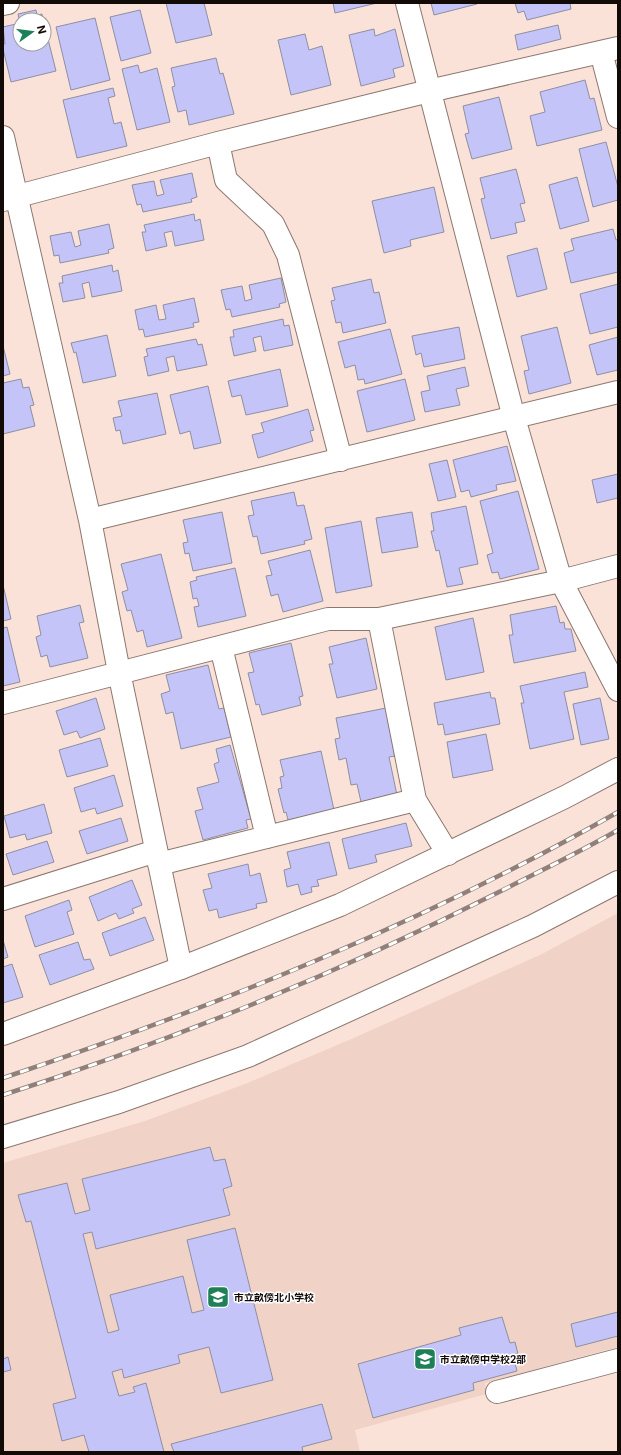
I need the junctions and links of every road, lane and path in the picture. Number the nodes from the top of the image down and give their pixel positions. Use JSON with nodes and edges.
{"nodes":[{"id":1,"x":8,"y":3,"type":"edge"},
{"id":2,"x":406,"y":3,"type":"edge"},
{"id":3,"x":3,"y":4,"type":"edge"},
{"id":4,"x":610,"y":50,"type":"edge"},
{"id":5,"x":429,"y":91,"type":"junction"},
{"id":6,"x":618,"y":117,"type":"edge"},
{"id":7,"x":3,"y":137,"type":"edge"},
{"id":8,"x":218,"y":144,"type":"junction"},
{"id":9,"x":10,"y":198,"type":"edge"},
{"id":10,"x":618,"y":392,"type":"edge"},
{"id":11,"x":514,"y":418,"type":"junction"},
{"id":12,"x":342,"y":460,"type":"junction"},
{"id":13,"x":90,"y":520,"type":"junction"},
{"id":14,"x":618,"y":566,"type":"edge"},
{"id":15,"x":560,"y":581,"type":"junction"},
{"id":16,"x":379,"y":619,"type":"junction"},
{"id":17,"x":221,"y":647,"type":"junction"},
{"id":18,"x":119,"y":672,"type":"junction"},
{"id":19,"x":618,"y":690,"type":"edge"},
{"id":20,"x":3,"y":703,"type":"edge"},
{"id":21,"x":618,"y":769,"type":"edge"},
{"id":22,"x":415,"y":800,"type":"junction"},
{"id":23,"x":267,"y":837,"type":"junction"},
{"id":24,"x":448,"y":854,"type":"junction"},
{"id":25,"x":158,"y":858,"type":"junction"},
{"id":26,"x":618,"y":882,"type":"edge"},
{"id":27,"x":3,"y":899,"type":"edge"},
{"id":28,"x":181,"y":968,"type":"junction"},
{"id":29,"x":3,"y":1034,"type":"edge"},
{"id":30,"x":3,"y":1137,"type":"edge"},
{"id":31,"x":618,"y":1360,"type":"edge"},
{"id":32,"x":497,"y":1392,"type":"dead end"}],
"edges":[{"from":1,"to":3,"type":"street"},
{"from":2,"to":5,"type":"street"},
{"from":4,"to":5,"type":"street"},
{"from":4,"to":6,"type":"street"},
{"from":5,"to":8,"type":"street"},
{"from":5,"to":11,"type":"street"},
{"from":7,"to":9,"type":"street"},
{"from":8,"to":9,"type":"street"},
{"from":8,"to":12,"type":"street"},
{"from":9,"to":13,"type":"street"},
{"from":10,"to":11,"type":"street"},
{"from":11,"to":12,"type":"street"},
{"from":11,"to":15,"type":"street"},
{"from":12,"to":13,"type":"street"},
{"from":13,"to":18,"type":"street"},
{"from":14,"to":15,"type":"street"},
{"from":15,"to":16,"type":"street"},
{"from":15,"to":19,"type":"street"},
{"from":16,"to":17,"type":"street"},
{"from":16,"to":22,"type":"street"},
{"from":17,"to":18,"type":"street"},
{"from":17,"to":23,"type":"street"},
{"from":18,"to":20,"type":"street"},
{"from":18,"to":25,"type":"street"},
{"from":21,"to":24,"type":"street"},
{"from":22,"to":23,"type":"street"},
{"from":22,"to":24,"type":"street"},
{"from":23,"to":25,"type":"street"},
{"from":24,"to":28,"type":"street"},
{"from":25,"to":27,"type":"street"},
{"from":25,"to":28,"type":"street"},
{"from":26,"to":30,"type":"street"},
{"from":28,"to":29,"type":"street"},
{"from":31,"to":32,"type":"street"}]}
